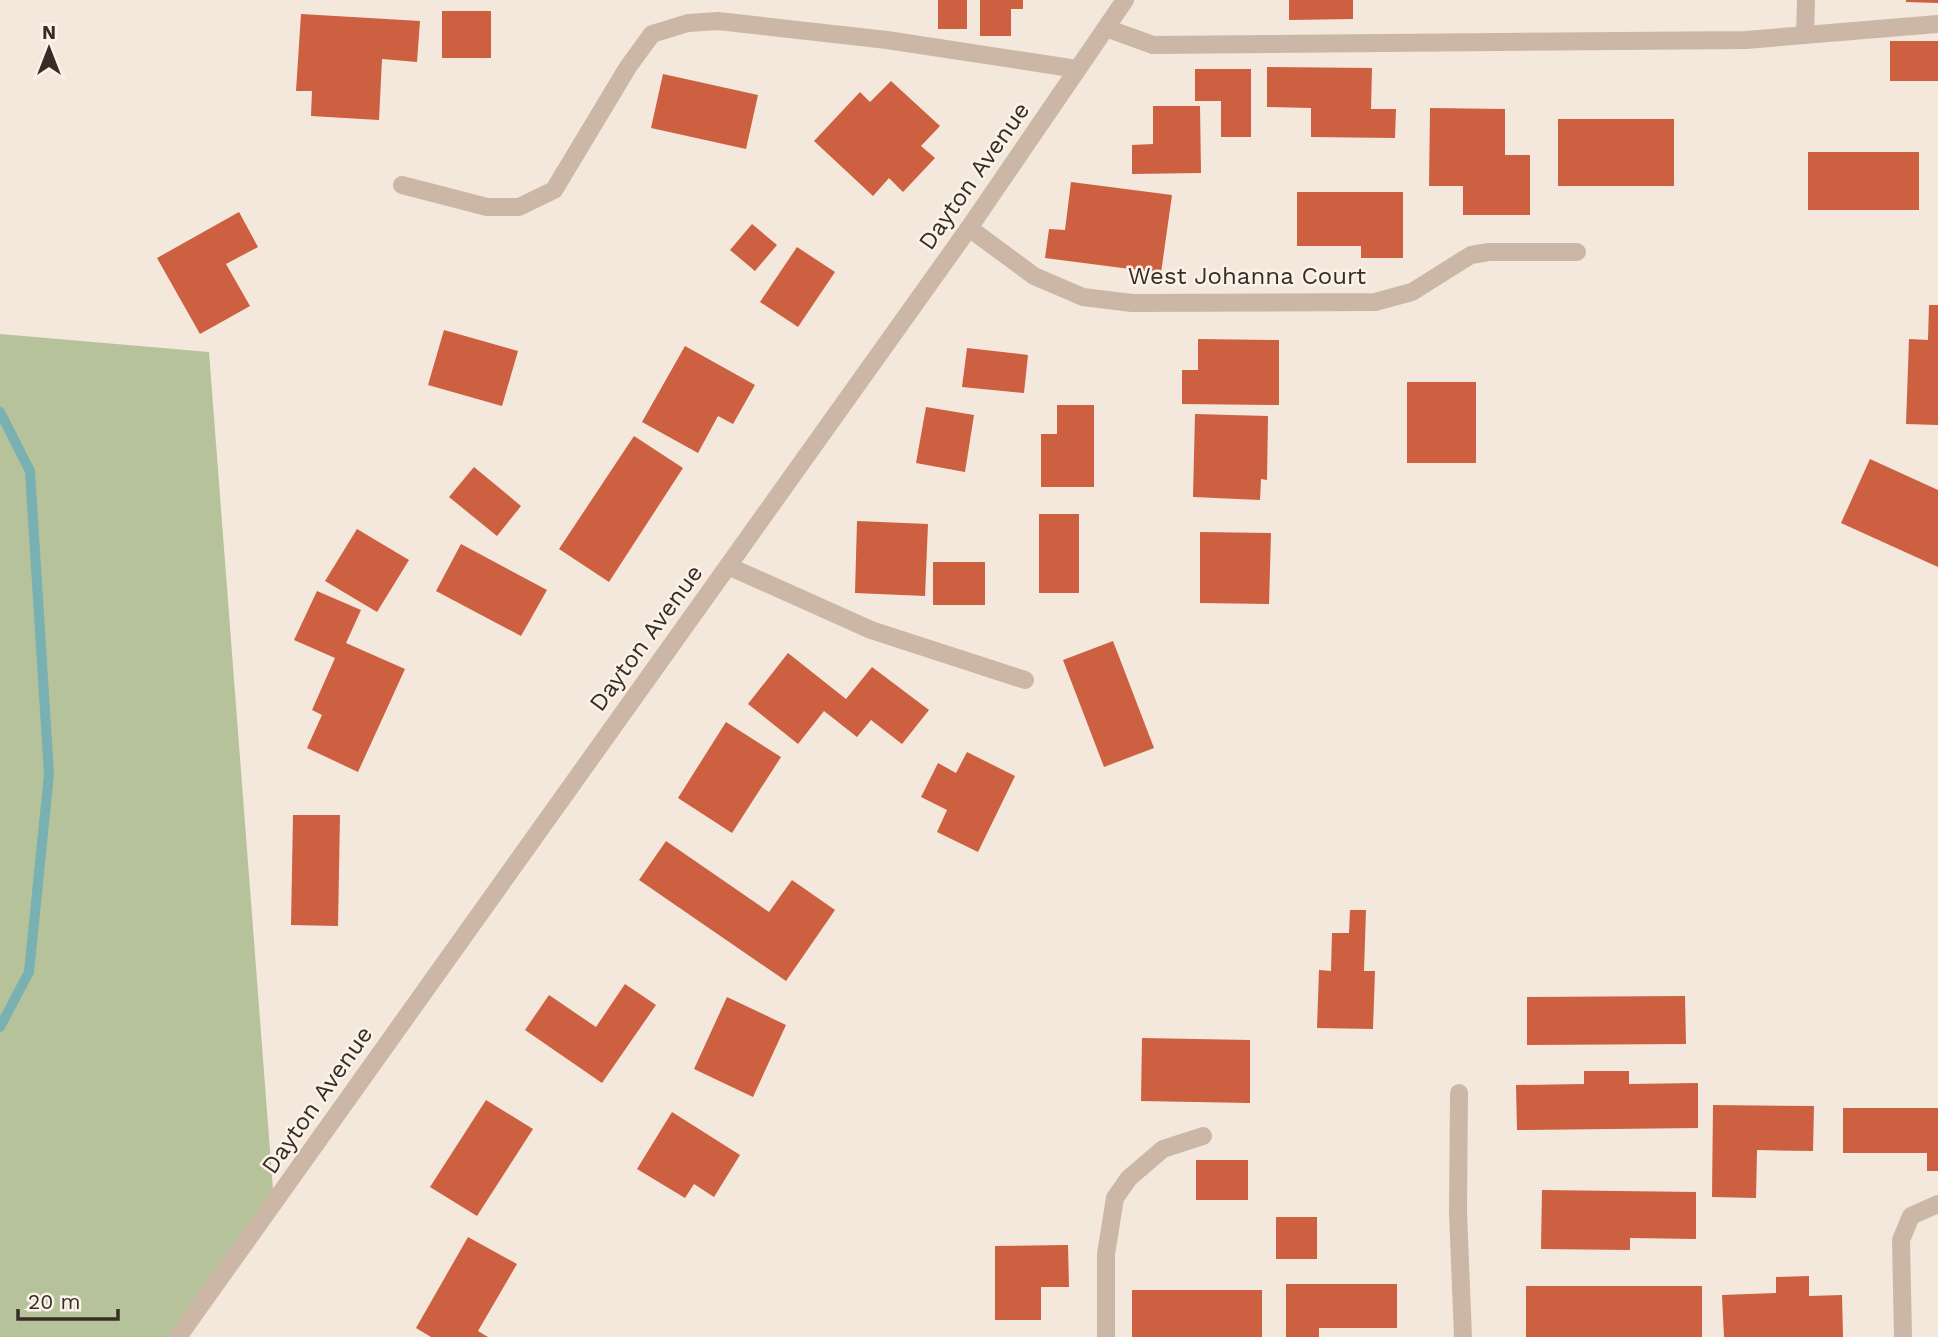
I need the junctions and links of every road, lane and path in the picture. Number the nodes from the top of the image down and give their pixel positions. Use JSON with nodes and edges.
{"nodes":[{"id":1,"x":1125,"y":0,"type":"edge"},
{"id":2,"x":1806,"y":0,"type":"edge"},
{"id":3,"x":1938,"y":24,"type":"edge"},
{"id":4,"x":1106,"y":27,"type":"junction"},
{"id":5,"x":1805,"y":35,"type":"junction"},
{"id":6,"x":1077,"y":69,"type":"junction"},
{"id":7,"x":402,"y":185,"type":"dead end"},
{"id":8,"x":969,"y":228,"type":"junction"},
{"id":9,"x":1577,"y":251,"type":"dead end"},
{"id":10,"x":728,"y":566,"type":"junction"},
{"id":11,"x":1025,"y":680,"type":"dead end"},
{"id":12,"x":1459,"y":1093,"type":"dead end"},
{"id":13,"x":1203,"y":1136,"type":"dead end"},
{"id":14,"x":1938,"y":1204,"type":"edge"},
{"id":15,"x":178,"y":1337,"type":"edge"},
{"id":16,"x":1106,"y":1337,"type":"edge"},
{"id":17,"x":1463,"y":1337,"type":"edge"},
{"id":18,"x":1903,"y":1337,"type":"edge"}],
"edges":[{"from":1,"to":4,"type":"street","name":"Dayton Avenue"},
{"from":2,"to":5,"type":"street"},
{"from":3,"to":5,"type":"street"},
{"from":4,"to":5,"type":"street"},
{"from":4,"to":6,"type":"street","name":"Dayton Avenue"},
{"from":6,"to":7,"type":"street"},
{"from":6,"to":8,"type":"street","name":"Dayton Avenue"},
{"from":8,"to":9,"type":"street","name":"West Johanna Court"},
{"from":8,"to":10,"type":"street","name":"Dayton Avenue"},
{"from":10,"to":11,"type":"street"},
{"from":10,"to":15,"type":"street","name":"Dayton Avenue"},
{"from":12,"to":17,"type":"street"},
{"from":13,"to":16,"type":"street"},
{"from":14,"to":18,"type":"street"}]}
